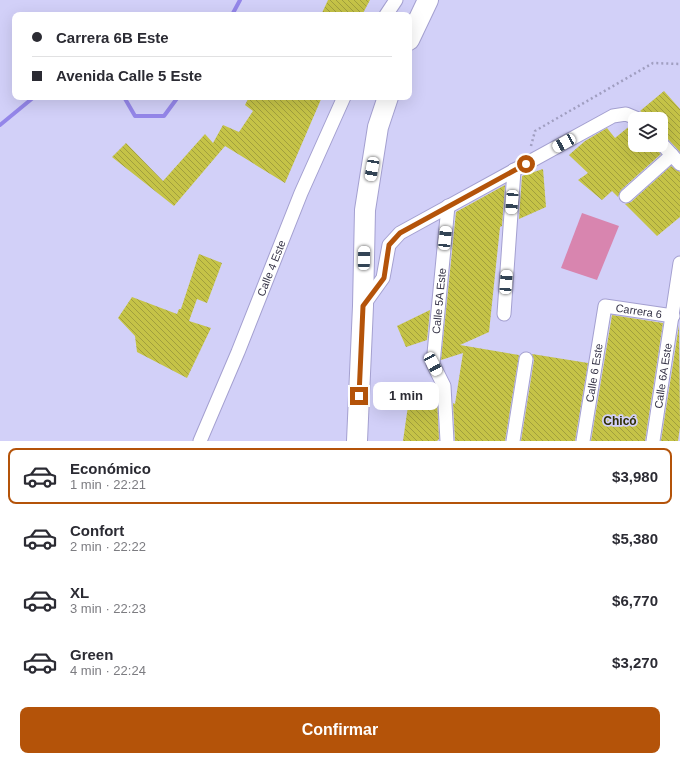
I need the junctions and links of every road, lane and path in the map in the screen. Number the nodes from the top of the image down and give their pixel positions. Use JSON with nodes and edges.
{"nodes":[{"id":1,"x":396,"y":0,"type":"edge"},
{"id":2,"x":428,"y":0,"type":"edge"},
{"id":3,"x":388,"y":12,"type":"edge"},
{"id":4,"x":412,"y":34,"type":"edge"},
{"id":5,"x":680,"y":64,"type":"edge"},
{"id":6,"x":343,"y":100,"type":"edge"},
{"id":7,"x":387,"y":100,"type":"edge"},
{"id":8,"x":628,"y":115,"type":"edge"},
{"id":9,"x":668,"y":151,"type":"edge"},
{"id":10,"x":676,"y":160,"type":"edge"},
{"id":11,"x":526,"y":164,"type":"junction"},
{"id":12,"x":514,"y":170,"type":"junction"},
{"id":13,"x":626,"y":196,"type":"dead end"},
{"id":14,"x":448,"y":206,"type":"junction"},
{"id":15,"x":680,"y":263,"type":"edge"},
{"id":16,"x":363,"y":306,"type":"junction"},
{"id":17,"x":605,"y":306,"type":"joint"},
{"id":18,"x":676,"y":310,"type":"edge"},
{"id":19,"x":504,"y":314,"type":"dead end"},
{"id":20,"x":526,"y":359,"type":"dead end"},
{"id":21,"x":200,"y":441,"type":"edge"},
{"id":22,"x":356,"y":441,"type":"edge"},
{"id":23,"x":447,"y":441,"type":"edge"},
{"id":24,"x":513,"y":441,"type":"edge"},
{"id":25,"x":583,"y":441,"type":"edge"},
{"id":26,"x":653,"y":441,"type":"edge"}],
"edges":[{"from":1,"to":3,"type":"street"},
{"from":2,"to":4,"type":"main road"},
{"from":5,"to":11,"type":"path"},
{"from":6,"to":21,"type":"street","name":"Calle 4 Este"},
{"from":7,"to":16,"type":"main road"},
{"from":8,"to":11,"type":"street"},
{"from":9,"to":10,"type":"street"},
{"from":10,"to":13,"type":"street"},
{"from":11,"to":12,"type":"street"},
{"from":12,"to":14,"type":"street"},
{"from":12,"to":19,"type":"street"},
{"from":14,"to":16,"type":"street"},
{"from":14,"to":23,"type":"street","name":"Calle 5A Este"},
{"from":15,"to":18,"type":"street","name":"Calle 6A Este"},
{"from":16,"to":22,"type":"main road"},
{"from":17,"to":18,"type":"street","name":"Carrera 6"},
{"from":17,"to":25,"type":"street","name":"Calle 6 Este"},
{"from":18,"to":26,"type":"street","name":"Calle 6A Este"},
{"from":20,"to":24,"type":"street"}]}
